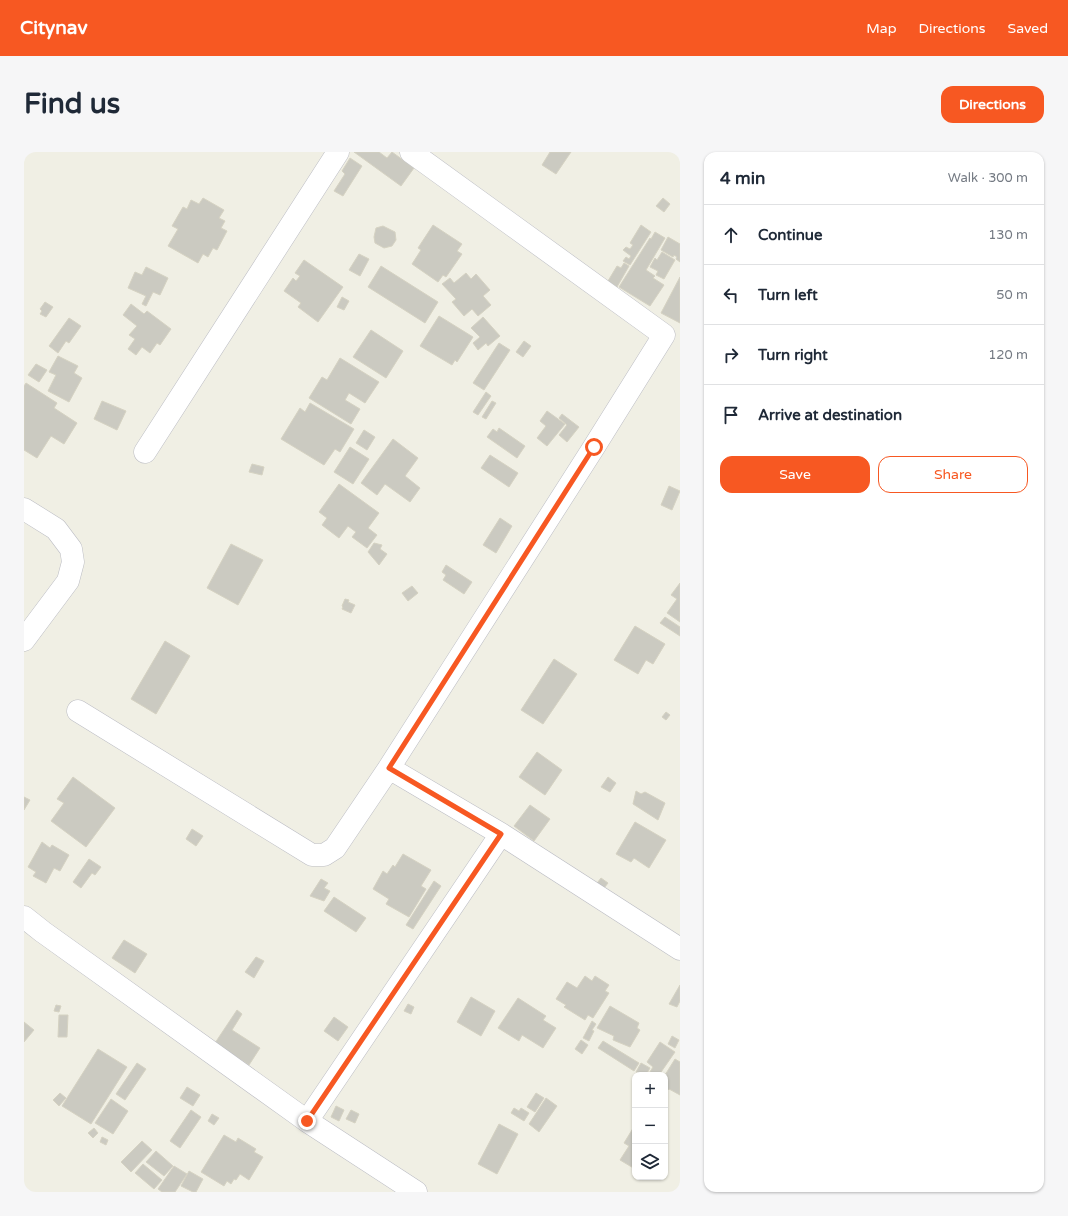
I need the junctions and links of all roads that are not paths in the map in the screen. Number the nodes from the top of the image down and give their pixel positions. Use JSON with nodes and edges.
{"nodes":[{"id":1,"x":338,"y":152,"type":"edge"},
{"id":2,"x":411,"y":152,"type":"edge"},
{"id":3,"x":672,"y":338,"type":"edge"},
{"id":4,"x":145,"y":452,"type":"dead end"},
{"id":5,"x":24,"y":509,"type":"edge"},
{"id":6,"x":24,"y":640,"type":"edge"},
{"id":7,"x":78,"y":711,"type":"dead end"},
{"id":8,"x":389,"y":768,"type":"junction"},
{"id":9,"x":501,"y":834,"type":"junction"},
{"id":10,"x":24,"y":916,"type":"edge"},
{"id":11,"x":680,"y":949,"type":"edge"},
{"id":12,"x":307,"y":1121,"type":"junction"},
{"id":13,"x":416,"y":1192,"type":"edge"}],
"edges":[{"from":1,"to":4,"type":"street"},
{"from":2,"to":3,"type":"street"},
{"from":3,"to":8,"type":"street"},
{"from":5,"to":6,"type":"street"},
{"from":7,"to":8,"type":"street"},
{"from":8,"to":9,"type":"street"},
{"from":9,"to":11,"type":"street"},
{"from":9,"to":12,"type":"street"},
{"from":10,"to":12,"type":"street"},
{"from":12,"to":13,"type":"street"}]}
